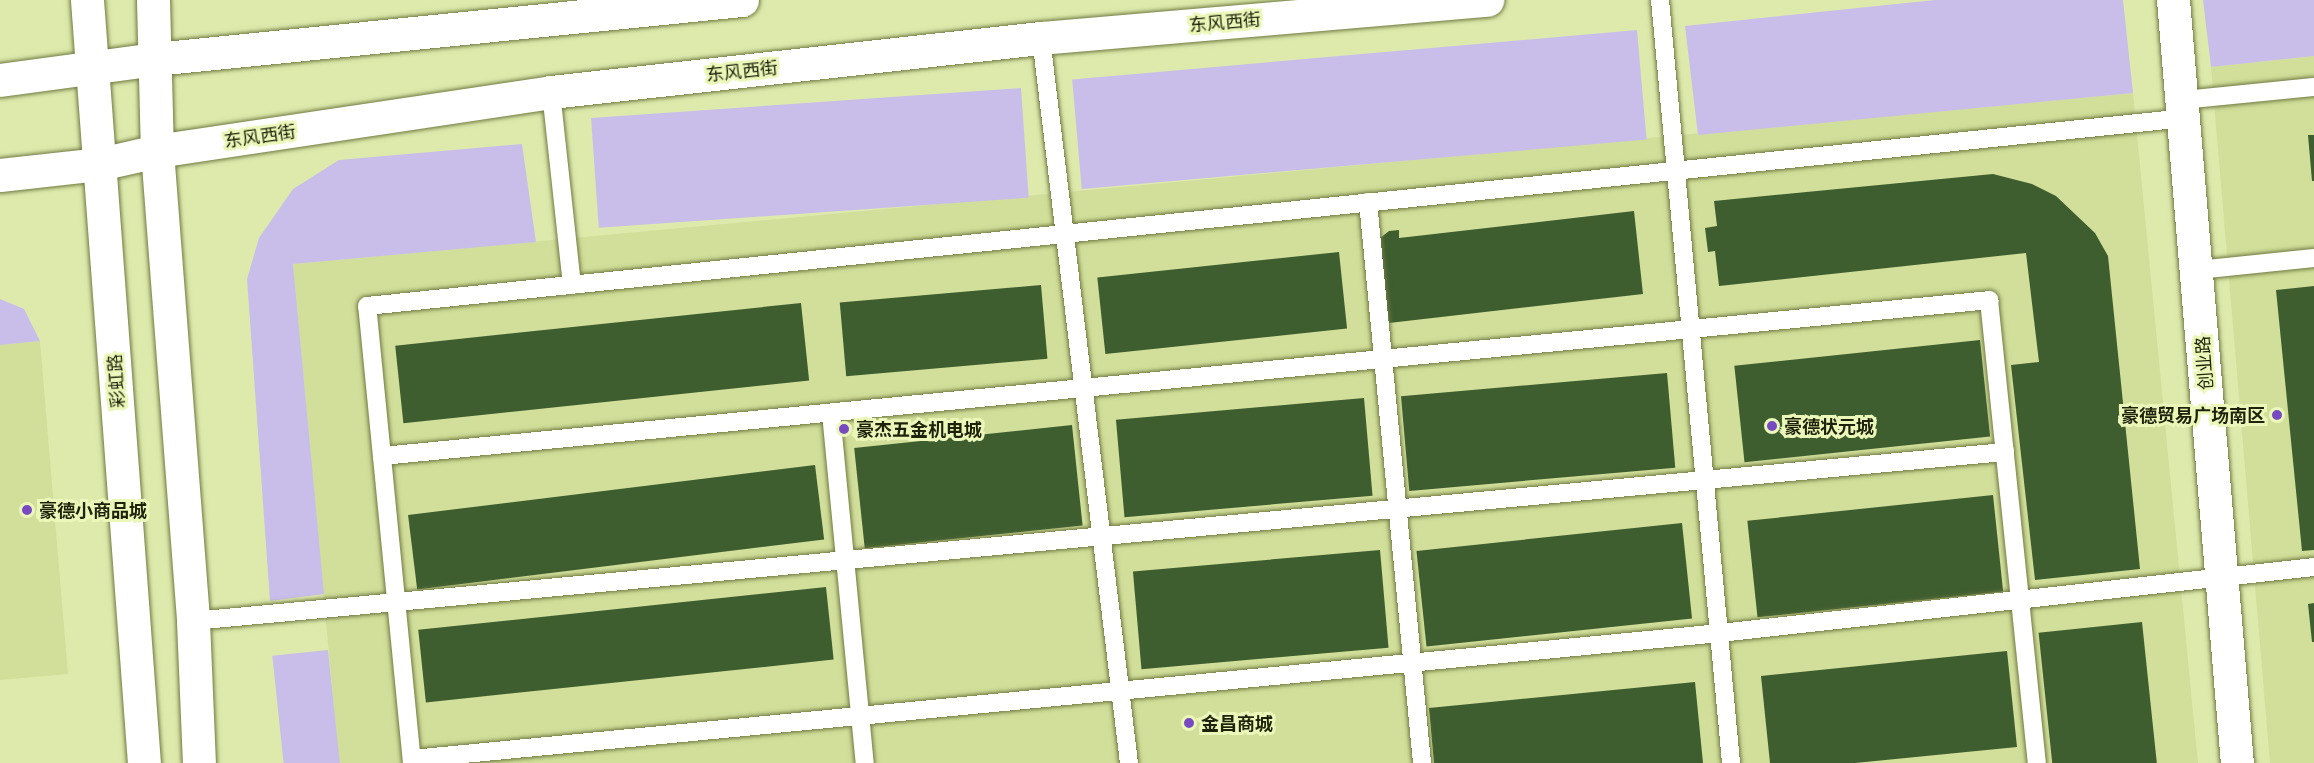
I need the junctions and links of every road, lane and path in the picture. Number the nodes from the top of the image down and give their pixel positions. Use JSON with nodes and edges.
{"nodes":[{"id":1,"x":87,"y":0,"type":"edge"},
{"id":2,"x":153,"y":0,"type":"edge"},
{"id":3,"x":742,"y":0,"type":"edge"},
{"id":4,"x":1487,"y":0,"type":"edge"},
{"id":5,"x":1660,"y":0,"type":"edge"},
{"id":6,"x":2173,"y":0,"type":"edge"},
{"id":7,"x":1041,"y":38,"type":"junction"},
{"id":8,"x":155,"y":60,"type":"junction"},
{"id":9,"x":91,"y":69,"type":"junction"},
{"id":10,"x":0,"y":80,"type":"edge"},
{"id":11,"x":2314,"y":87,"type":"edge"},
{"id":12,"x":551,"y":93,"type":"junction"},
{"id":13,"x":2184,"y":109,"type":"junction"},
{"id":14,"x":157,"y":151,"type":"junction"},
{"id":15,"x":100,"y":164,"type":"junction"},
{"id":16,"x":1678,"y":170,"type":"junction"},
{"id":17,"x":0,"y":175,"type":"edge"},
{"id":18,"x":1368,"y":202,"type":"junction"},
{"id":19,"x":1065,"y":234,"type":"junction"},
{"id":20,"x":2314,"y":258,"type":"edge"},
{"id":21,"x":2197,"y":270,"type":"junction"},
{"id":22,"x":572,"y":285,"type":"junction"},
{"id":23,"x":1693,"y":328,"type":"junction"},
{"id":24,"x":1383,"y":359,"type":"junction"},
{"id":25,"x":1083,"y":388,"type":"junction"},
{"id":26,"x":831,"y":412,"type":"junction"},
{"id":27,"x":2005,"y":452,"type":"junction"},
{"id":28,"x":382,"y":456,"type":"junction"},
{"id":29,"x":1706,"y":480,"type":"junction"},
{"id":30,"x":1397,"y":509,"type":"junction"},
{"id":31,"x":1101,"y":536,"type":"junction"},
{"id":32,"x":845,"y":560,"type":"junction"},
{"id":33,"x":2314,"y":567,"type":"edge"},
{"id":34,"x":2221,"y":577,"type":"junction"},
{"id":35,"x":2020,"y":601,"type":"junction"},
{"id":36,"x":396,"y":602,"type":"junction"},
{"id":37,"x":193,"y":621,"type":"junction"},
{"id":38,"x":1720,"y":633,"type":"junction"},
{"id":39,"x":1412,"y":663,"type":"junction"},
{"id":40,"x":1119,"y":691,"type":"junction"},
{"id":41,"x":860,"y":716,"type":"junction"},
{"id":42,"x":412,"y":761,"type":"edge"},
{"id":43,"x":144,"y":763,"type":"edge"},
{"id":44,"x":200,"y":763,"type":"edge"},
{"id":45,"x":865,"y":763,"type":"edge"},
{"id":46,"x":1129,"y":763,"type":"edge"},
{"id":47,"x":1422,"y":763,"type":"edge"},
{"id":48,"x":1731,"y":763,"type":"edge"},
{"id":49,"x":2037,"y":763,"type":"edge"},
{"id":50,"x":2236,"y":763,"type":"edge"}],
"edges":[{"from":1,"to":9,"type":"main road","name":"彩虹路"},
{"from":2,"to":8,"type":"main road"},
{"from":3,"to":8,"type":"main road"},
{"from":4,"to":7,"type":"main road","name":"东风西街"},
{"from":5,"to":16,"type":"lane"},
{"from":6,"to":13,"type":"main road","name":"创业路"},
{"from":7,"to":12,"type":"main road","name":"东风西街"},
{"from":7,"to":19,"type":"lane"},
{"from":8,"to":9,"type":"main road"},
{"from":8,"to":14,"type":"main road"},
{"from":9,"to":10,"type":"main road"},
{"from":9,"to":15,"type":"main road","name":"彩虹路"},
{"from":11,"to":13,"type":"lane"},
{"from":12,"to":14,"type":"main road","name":"东风西街"},
{"from":12,"to":22,"type":"lane"},
{"from":13,"to":16,"type":"lane"},
{"from":13,"to":21,"type":"main road","name":"创业路"},
{"from":14,"to":15,"type":"main road","name":"东风西街"},
{"from":14,"to":37,"type":"main road"},
{"from":15,"to":17,"type":"main road","name":"东风西街"},
{"from":15,"to":43,"type":"main road","name":"彩虹路"},
{"from":16,"to":18,"type":"lane"},
{"from":16,"to":23,"type":"lane"},
{"from":18,"to":19,"type":"lane"},
{"from":18,"to":24,"type":"lane"},
{"from":19,"to":22,"type":"lane"},
{"from":19,"to":25,"type":"lane"},
{"from":20,"to":21,"type":"lane"},
{"from":21,"to":34,"type":"main road","name":"创业路"},
{"from":22,"to":28,"type":"lane"},
{"from":23,"to":24,"type":"lane"},
{"from":23,"to":27,"type":"lane"},
{"from":23,"to":29,"type":"lane"},
{"from":24,"to":25,"type":"lane"},
{"from":24,"to":30,"type":"lane"},
{"from":25,"to":26,"type":"lane"},
{"from":25,"to":31,"type":"lane"},
{"from":26,"to":28,"type":"lane"},
{"from":26,"to":32,"type":"lane"},
{"from":27,"to":29,"type":"lane"},
{"from":27,"to":35,"type":"lane"},
{"from":28,"to":36,"type":"lane"},
{"from":29,"to":30,"type":"lane"},
{"from":29,"to":38,"type":"lane"},
{"from":30,"to":31,"type":"lane"},
{"from":30,"to":39,"type":"lane"},
{"from":31,"to":32,"type":"lane"},
{"from":31,"to":40,"type":"lane"},
{"from":32,"to":36,"type":"lane"},
{"from":32,"to":41,"type":"lane"},
{"from":33,"to":34,"type":"lane"},
{"from":34,"to":35,"type":"lane"},
{"from":34,"to":50,"type":"main road","name":"创业路"},
{"from":35,"to":38,"type":"lane"},
{"from":35,"to":49,"type":"lane"},
{"from":36,"to":37,"type":"lane"},
{"from":36,"to":42,"type":"lane"},
{"from":37,"to":44,"type":"main road"},
{"from":38,"to":39,"type":"lane"},
{"from":38,"to":48,"type":"lane"},
{"from":39,"to":40,"type":"lane"},
{"from":39,"to":47,"type":"lane"},
{"from":40,"to":41,"type":"lane"},
{"from":40,"to":46,"type":"lane"},
{"from":41,"to":42,"type":"lane"},
{"from":41,"to":45,"type":"lane"}]}
